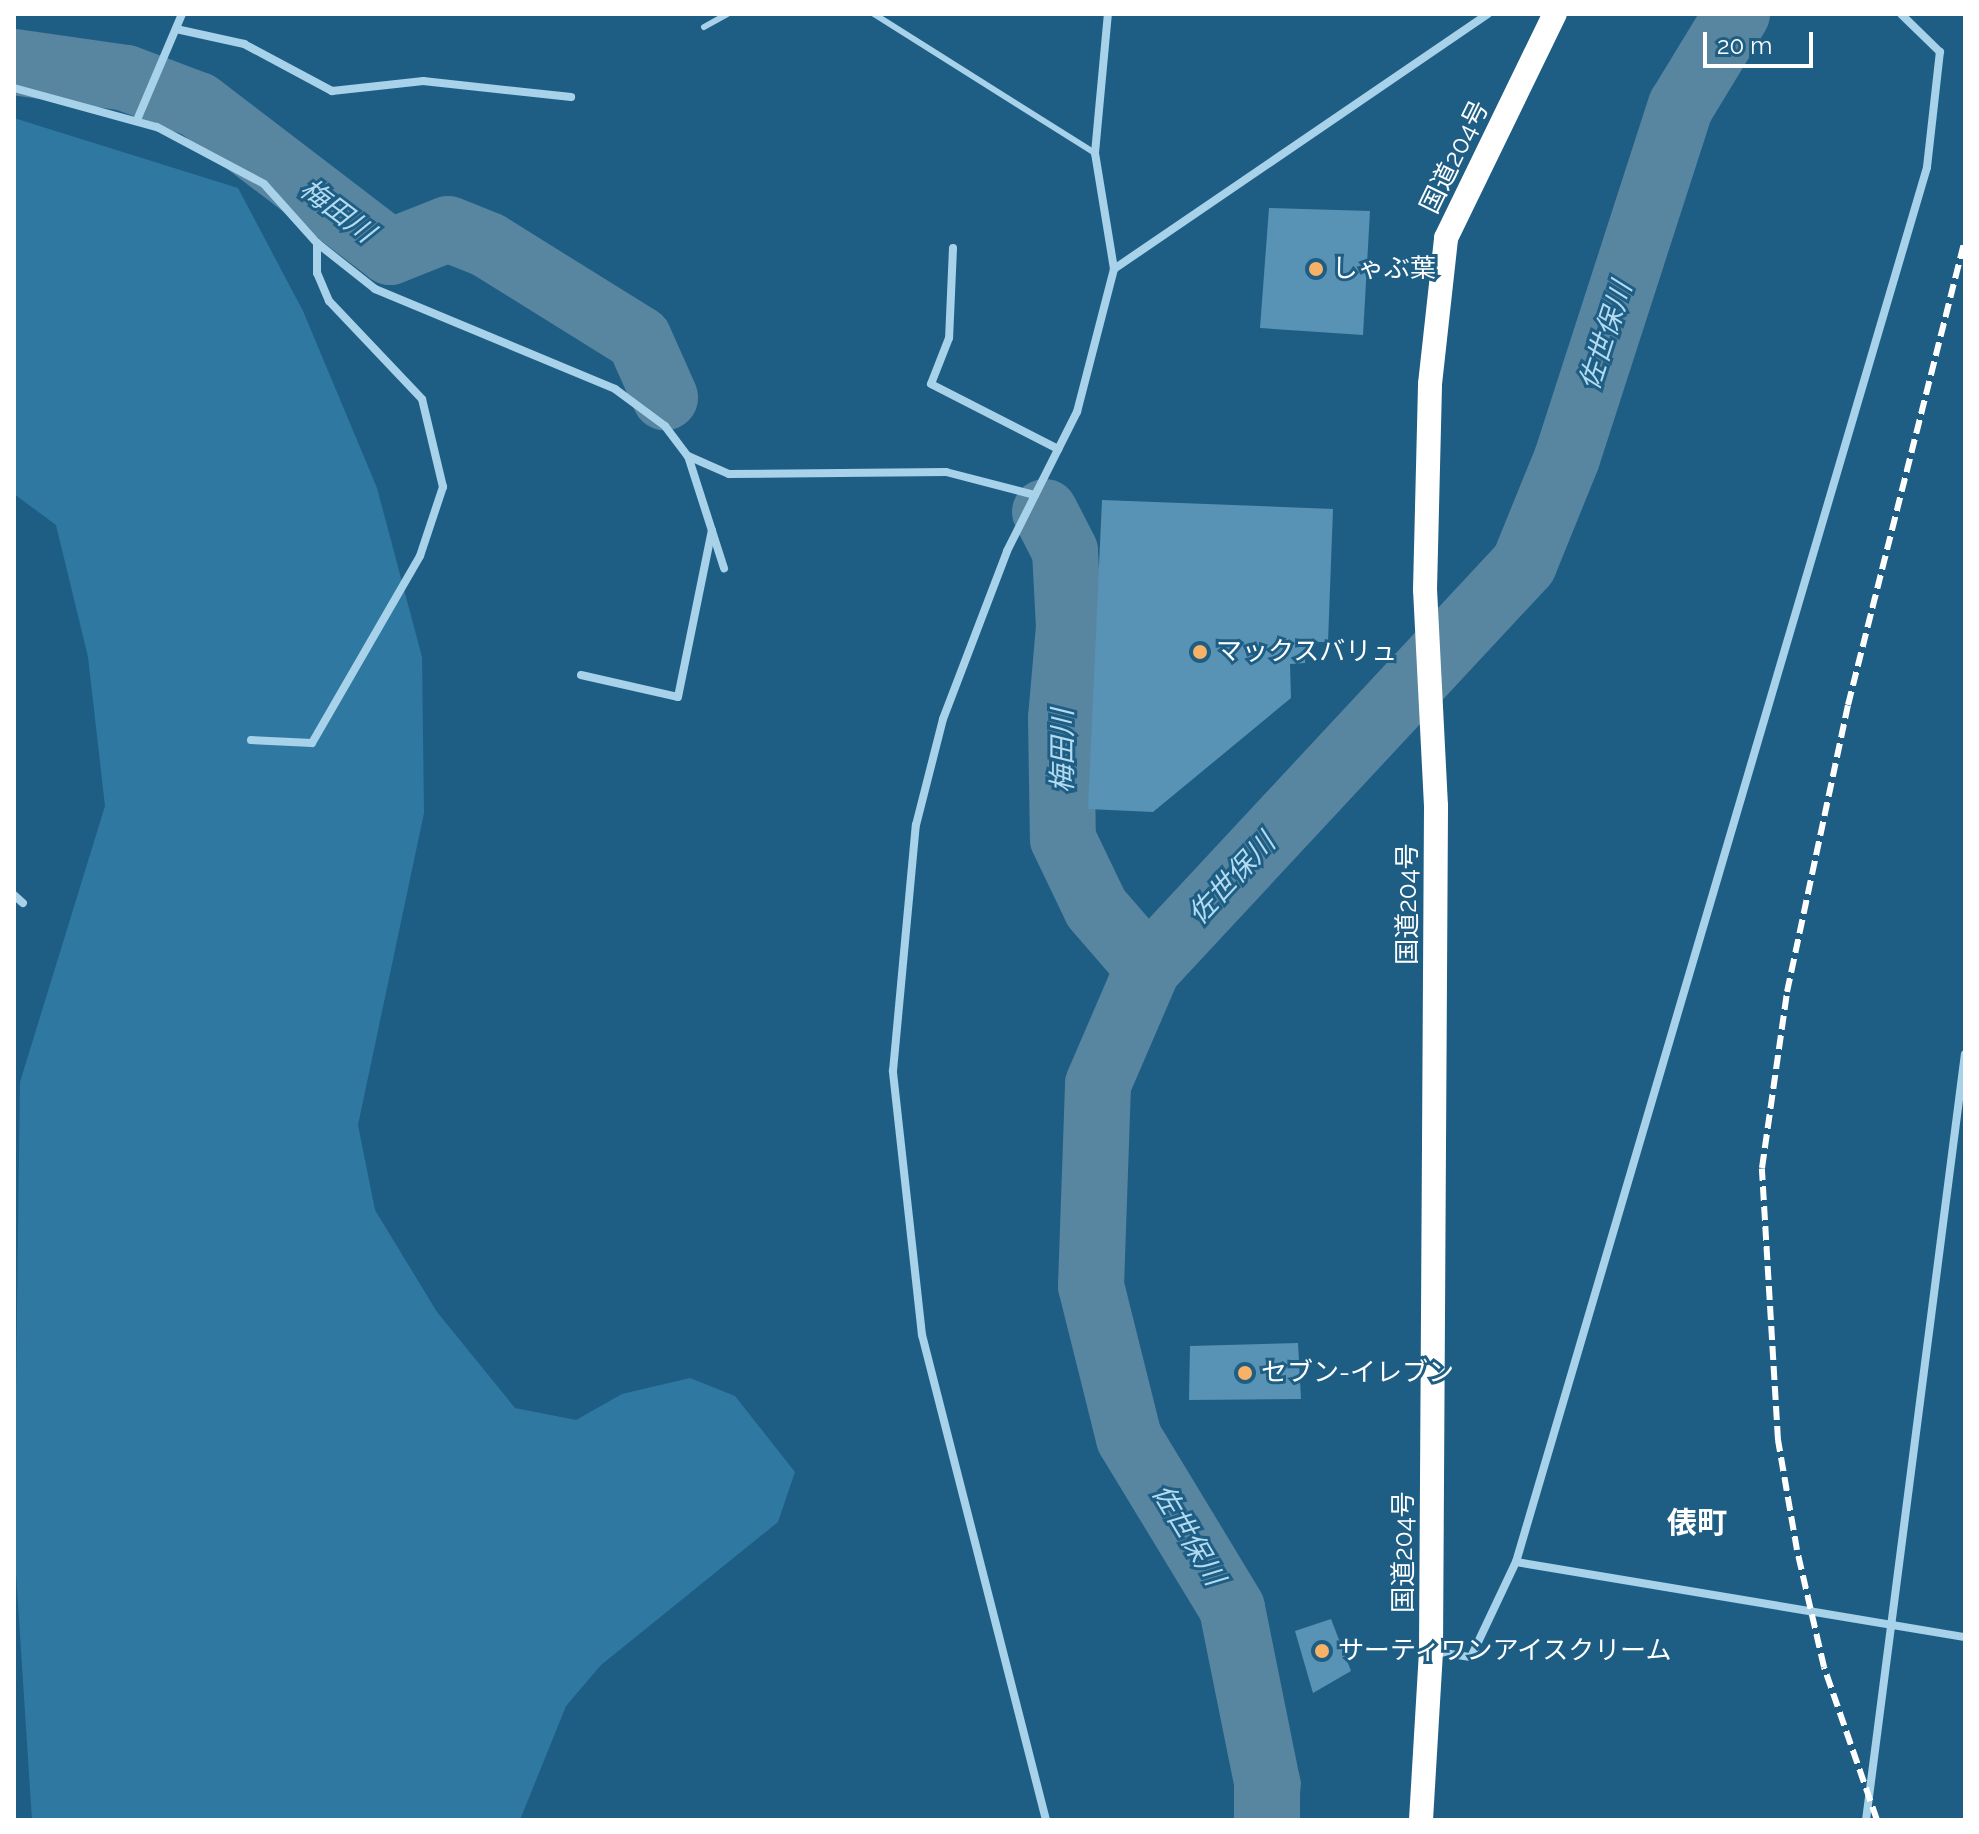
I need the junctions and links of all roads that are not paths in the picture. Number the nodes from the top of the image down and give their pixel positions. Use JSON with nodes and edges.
{"nodes":[{"id":1,"x":182,"y":14,"type":"edge"},
{"id":2,"x":727,"y":14,"type":"edge"},
{"id":3,"x":874,"y":14,"type":"edge"},
{"id":4,"x":1108,"y":14,"type":"edge"},
{"id":5,"x":1488,"y":14,"type":"edge"},
{"id":6,"x":1555,"y":14,"type":"edge"},
{"id":7,"x":1901,"y":14,"type":"edge"},
{"id":8,"x":704,"y":27,"type":"dead end"},
{"id":9,"x":176,"y":29,"type":"junction"},
{"id":10,"x":14,"y":88,"type":"edge"},
{"id":11,"x":571,"y":97,"type":"dead end"},
{"id":12,"x":137,"y":120,"type":"junction"},
{"id":13,"x":1095,"y":153,"type":"junction"},
{"id":14,"x":317,"y":243,"type":"junction"},
{"id":15,"x":953,"y":248,"type":"dead end"},
{"id":16,"x":1114,"y":269,"type":"junction"},
{"id":17,"x":1058,"y":449,"type":"junction"},
{"id":18,"x":688,"y":456,"type":"junction"},
{"id":19,"x":1035,"y":495,"type":"junction"},
{"id":20,"x":712,"y":530,"type":"junction"},
{"id":21,"x":724,"y":568,"type":"dead end"},
{"id":22,"x":581,"y":675,"type":"dead end"},
{"id":23,"x":251,"y":740,"type":"dead end"},
{"id":24,"x":14,"y":895,"type":"edge"},
{"id":25,"x":23,"y":903,"type":"dead end"},
{"id":26,"x":1965,"y":1054,"type":"edge"},
{"id":27,"x":1516,"y":1562,"type":"junction"},
{"id":28,"x":1895,"y":1631,"type":"junction"},
{"id":29,"x":1965,"y":1637,"type":"edge"},
{"id":30,"x":1431,"y":1651,"type":"junction"},
{"id":31,"x":1046,"y":1820,"type":"edge"},
{"id":32,"x":1421,"y":1820,"type":"edge"},
{"id":33,"x":1866,"y":1820,"type":"edge"}],
"edges":[{"from":1,"to":9,"type":"street"},
{"from":2,"to":8,"type":"lane"},
{"from":3,"to":13,"type":"lane"},
{"from":4,"to":13,"type":"street"},
{"from":5,"to":16,"type":"street"},
{"from":6,"to":30,"type":"highway","name":"国道204号"},
{"from":7,"to":27,"type":"street"},
{"from":9,"to":11,"type":"street"},
{"from":9,"to":12,"type":"street"},
{"from":10,"to":12,"type":"street"},
{"from":12,"to":14,"type":"street"},
{"from":13,"to":16,"type":"street"},
{"from":14,"to":18,"type":"street"},
{"from":14,"to":23,"type":"street"},
{"from":15,"to":17,"type":"street"},
{"from":16,"to":17,"type":"street"},
{"from":17,"to":19,"type":"street"},
{"from":18,"to":19,"type":"street"},
{"from":18,"to":20,"type":"street"},
{"from":19,"to":31,"type":"street"},
{"from":20,"to":21,"type":"street"},
{"from":20,"to":22,"type":"street"},
{"from":24,"to":25,"type":"street"},
{"from":26,"to":28,"type":"street"},
{"from":27,"to":28,"type":"street"},
{"from":27,"to":30,"type":"street"},
{"from":28,"to":29,"type":"street"},
{"from":28,"to":33,"type":"street"},
{"from":30,"to":32,"type":"highway","name":"国道204号"}]}
